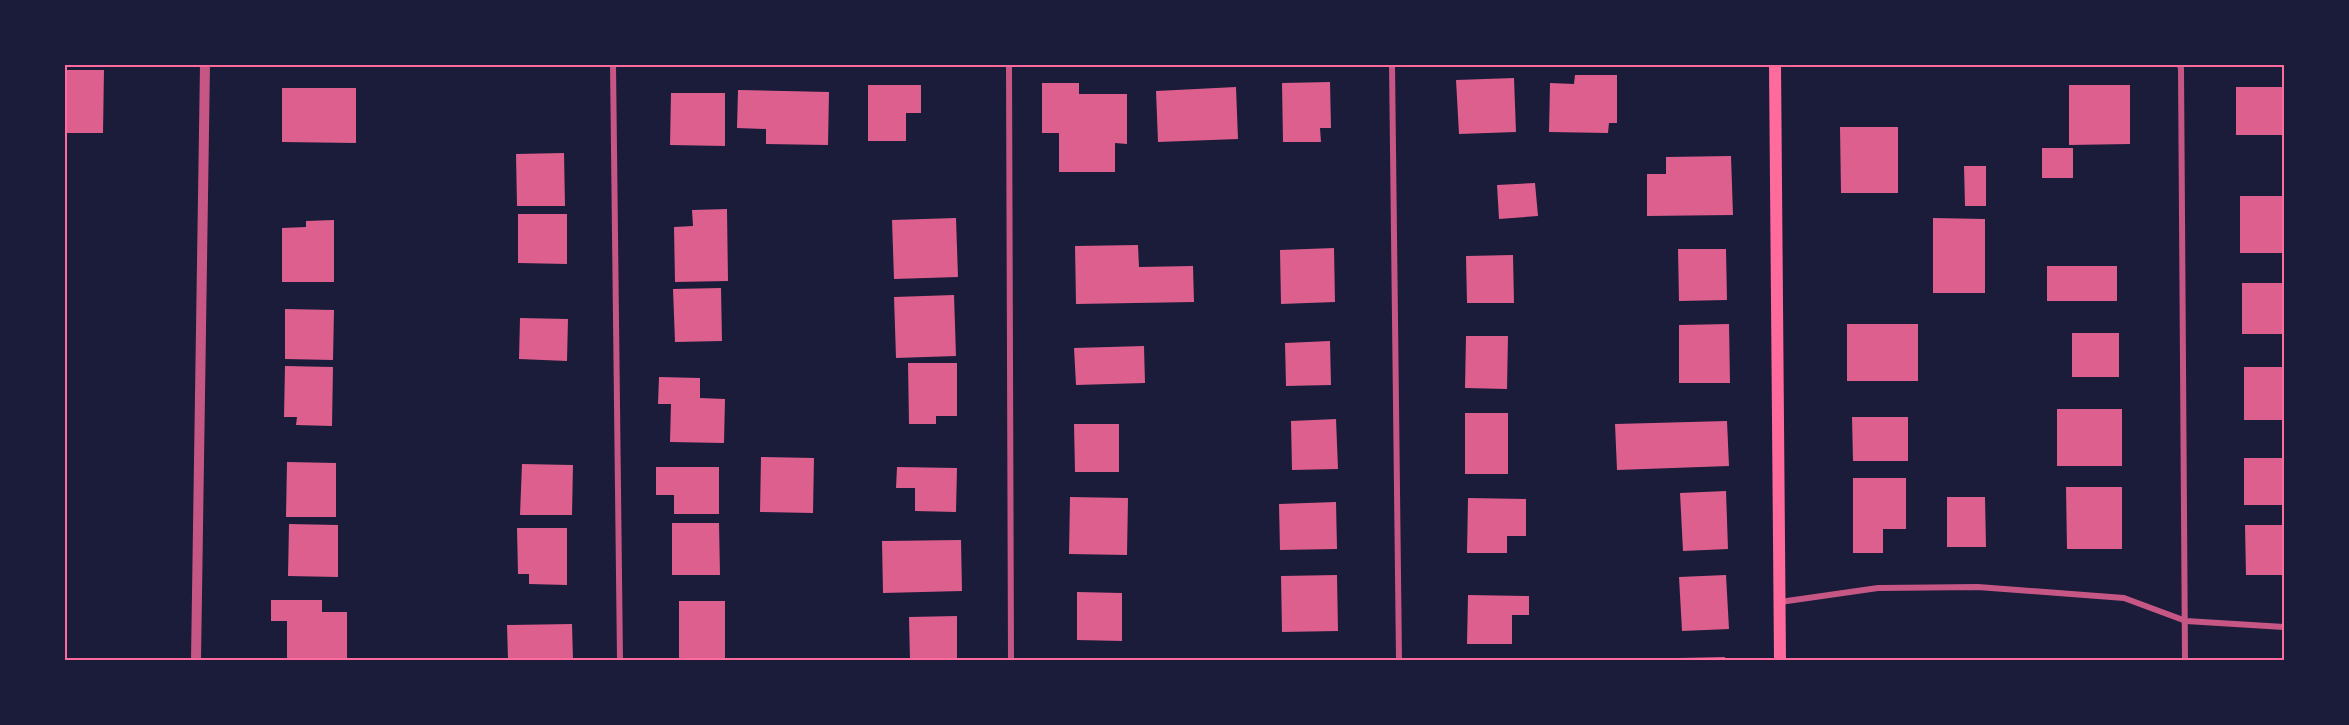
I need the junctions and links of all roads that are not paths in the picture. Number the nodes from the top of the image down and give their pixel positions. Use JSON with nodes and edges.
{"nodes":[{"id":1,"x":205,"y":64,"type":"edge"},
{"id":2,"x":612,"y":64,"type":"edge"},
{"id":3,"x":1009,"y":64,"type":"edge"},
{"id":4,"x":1392,"y":64,"type":"edge"},
{"id":5,"x":1775,"y":64,"type":"edge"},
{"id":6,"x":2180,"y":64,"type":"edge"},
{"id":7,"x":1780,"y":602,"type":"junction"},
{"id":8,"x":2186,"y":621,"type":"junction"},
{"id":9,"x":2284,"y":627,"type":"edge"},
{"id":10,"x":196,"y":660,"type":"edge"},
{"id":11,"x":620,"y":660,"type":"edge"},
{"id":12,"x":1011,"y":660,"type":"edge"},
{"id":13,"x":1399,"y":660,"type":"edge"},
{"id":14,"x":1780,"y":660,"type":"edge"},
{"id":15,"x":2185,"y":660,"type":"edge"}],
"edges":[{"from":1,"to":10,"type":"street"},
{"from":2,"to":11,"type":"street"},
{"from":3,"to":12,"type":"street"},
{"from":4,"to":13,"type":"street"},
{"from":5,"to":7,"type":"main road"},
{"from":6,"to":8,"type":"street"},
{"from":7,"to":8,"type":"street"},
{"from":7,"to":14,"type":"main road"},
{"from":8,"to":9,"type":"street"},
{"from":8,"to":15,"type":"street"}]}
